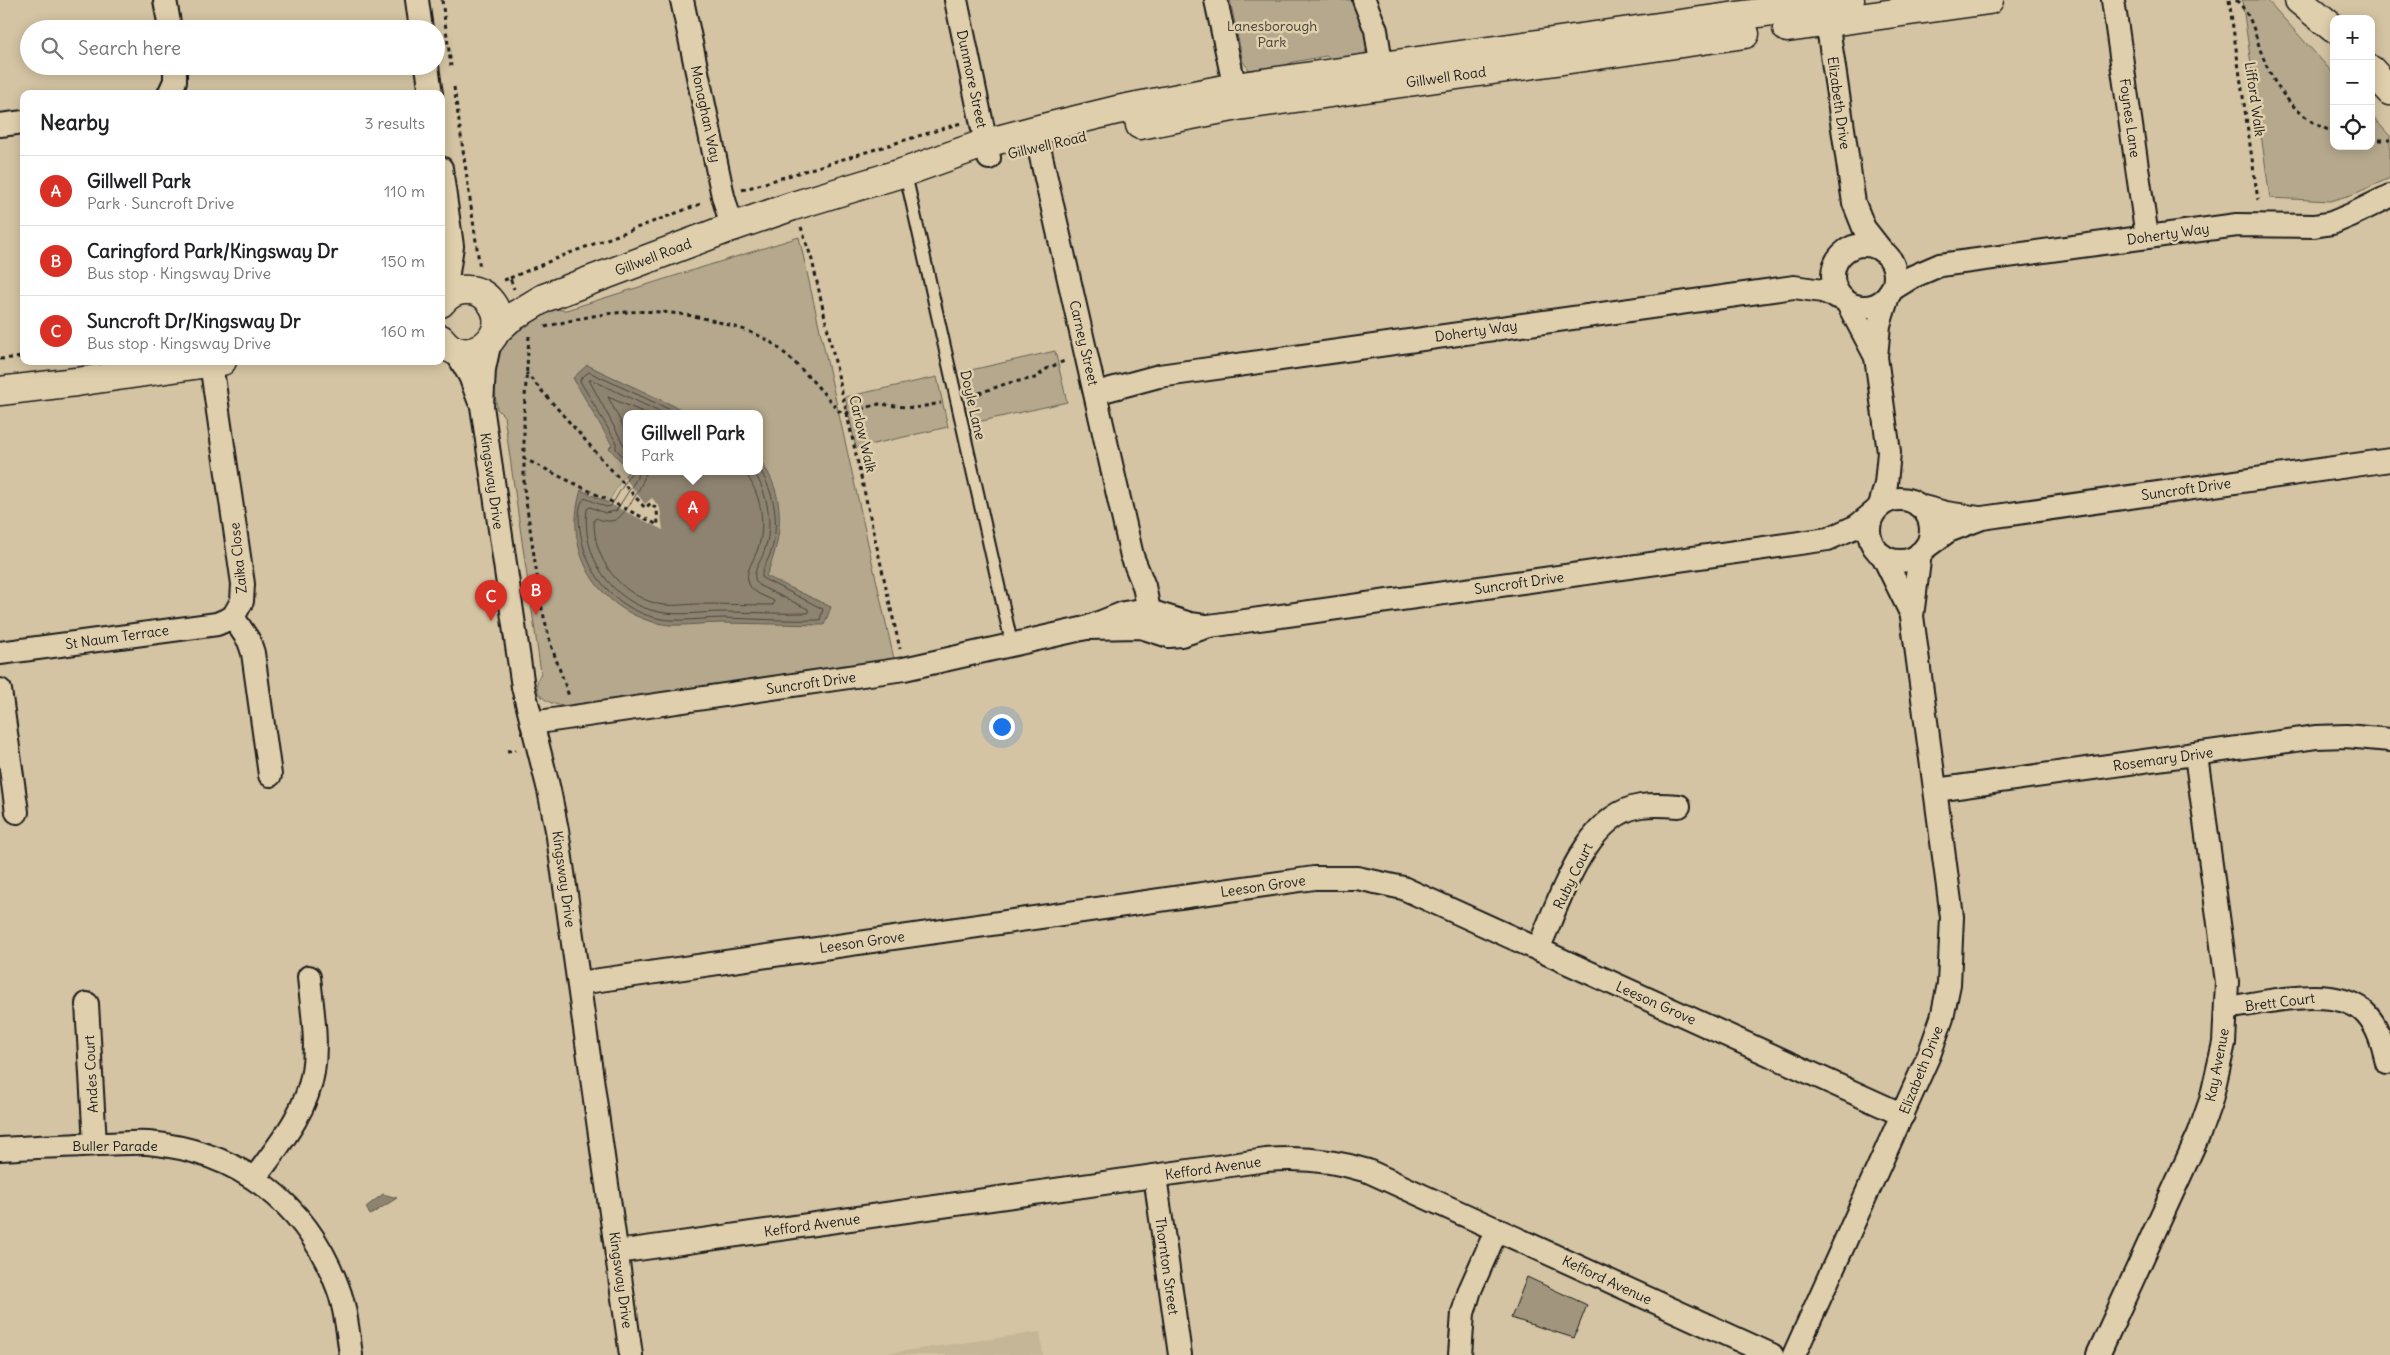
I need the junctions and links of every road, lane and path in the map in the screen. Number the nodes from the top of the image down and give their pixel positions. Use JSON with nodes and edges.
{"nodes":[{"id":1,"x":166,"y":0,"type":"edge"},
{"id":2,"x":417,"y":0,"type":"edge"},
{"id":3,"x":442,"y":0,"type":"edge"},
{"id":4,"x":682,"y":0,"type":"edge"},
{"id":5,"x":956,"y":0,"type":"edge"},
{"id":6,"x":1216,"y":0,"type":"edge"},
{"id":7,"x":1364,"y":0,"type":"edge"},
{"id":8,"x":1989,"y":0,"type":"edge"},
{"id":9,"x":2113,"y":0,"type":"edge"},
{"id":10,"x":2230,"y":0,"type":"edge"},
{"id":11,"x":2236,"y":0,"type":"edge"},
{"id":12,"x":2298,"y":0,"type":"edge"},
{"id":13,"x":2312,"y":0,"type":"edge"},
{"id":14,"x":1834,"y":9,"type":"edge"},
{"id":15,"x":169,"y":20,"type":"edge"},
{"id":16,"x":420,"y":20,"type":"edge"},
{"id":17,"x":445,"y":20,"type":"edge"},
{"id":18,"x":445,"y":22,"type":"edge"},
{"id":19,"x":2330,"y":25,"type":"edge"},
{"id":20,"x":2330,"y":27,"type":"edge"},
{"id":21,"x":451,"y":67,"type":"dead end"},
{"id":22,"x":2375,"y":74,"type":"edge"},
{"id":23,"x":175,"y":75,"type":"edge"},
{"id":24,"x":428,"y":75,"type":"edge"},
{"id":25,"x":1383,"y":76,"type":"junction"},
{"id":26,"x":454,"y":86,"type":"dead end"},
{"id":27,"x":171,"y":90,"type":"edge"},
{"id":28,"x":430,"y":90,"type":"edge"},
{"id":29,"x":2390,"y":91,"type":"edge"},
{"id":30,"x":1237,"y":97,"type":"junction"},
{"id":31,"x":20,"y":122,"type":"edge"},
{"id":32,"x":0,"y":125,"type":"edge"},
{"id":33,"x":2330,"y":130,"type":"edge"},
{"id":34,"x":1037,"y":138,"type":"junction"},
{"id":35,"x":2375,"y":140,"type":"edge"},
{"id":36,"x":2390,"y":140,"type":"edge"},
{"id":37,"x":987,"y":150,"type":"junction"},
{"id":38,"x":905,"y":172,"type":"junction"},
{"id":39,"x":445,"y":196,"type":"edge"},
{"id":40,"x":2390,"y":196,"type":"edge"},
{"id":41,"x":2258,"y":200,"type":"dead end"},
{"id":42,"x":1854,"y":203,"type":"junction"},
{"id":43,"x":793,"y":206,"type":"junction"},
{"id":44,"x":732,"y":227,"type":"junction"},
{"id":45,"x":2147,"y":237,"type":"junction"},
{"id":46,"x":452,"y":246,"type":"junction"},
{"id":47,"x":1883,"y":252,"type":"junction"},
{"id":48,"x":1841,"y":255,"type":"junction"},
{"id":49,"x":1940,"y":265,"type":"junction"},
{"id":50,"x":445,"y":284,"type":"edge"},
{"id":51,"x":1794,"y":287,"type":"junction"},
{"id":52,"x":1889,"y":293,"type":"junction"},
{"id":53,"x":508,"y":298,"type":"junction"},
{"id":54,"x":445,"y":299,"type":"edge"},
{"id":55,"x":1845,"y":301,"type":"junction"},
{"id":56,"x":493,"y":336,"type":"junction"},
{"id":57,"x":445,"y":343,"type":"edge"},
{"id":58,"x":20,"y":357,"type":"edge"},
{"id":59,"x":1876,"y":357,"type":"junction"},
{"id":60,"x":0,"y":358,"type":"edge"},
{"id":61,"x":195,"y":365,"type":"edge"},
{"id":62,"x":216,"y":365,"type":"edge"},
{"id":63,"x":526,"y":372,"type":"junction"},
{"id":64,"x":1094,"y":385,"type":"junction"},
{"id":65,"x":0,"y":391,"type":"edge"},
{"id":66,"x":482,"y":406,"type":"junction"},
{"id":67,"x":847,"y":413,"type":"junction"},
{"id":68,"x":1889,"y":452,"type":"junction"},
{"id":69,"x":522,"y":458,"type":"junction"},
{"id":70,"x":2390,"y":460,"type":"edge"},
{"id":71,"x":1916,"y":504,"type":"junction"},
{"id":72,"x":1877,"y":510,"type":"junction"},
{"id":73,"x":1982,"y":518,"type":"junction"},
{"id":74,"x":1828,"y":540,"type":"junction"},
{"id":75,"x":1922,"y":550,"type":"junction"},
{"id":76,"x":1880,"y":553,"type":"junction"},
{"id":77,"x":1142,"y":616,"type":"junction"},
{"id":78,"x":1912,"y":616,"type":"junction"},
{"id":79,"x":233,"y":617,"type":"junction"},
{"id":80,"x":1012,"y":645,"type":"junction"},
{"id":81,"x":0,"y":653,"type":"edge"},
{"id":82,"x":904,"y":669,"type":"junction"},
{"id":83,"x":0,"y":690,"type":"edge"},
{"id":84,"x":573,"y":717,"type":"junction"},
{"id":85,"x":532,"y":723,"type":"junction"},
{"id":86,"x":2390,"y":740,"type":"edge"},
{"id":87,"x":538,"y":746,"type":"junction"},
{"id":88,"x":507,"y":751,"type":"dead end"},
{"id":89,"x":2196,"y":755,"type":"junction"},
{"id":90,"x":270,"y":775,"type":"dead end"},
{"id":91,"x":1936,"y":790,"type":"junction"},
{"id":92,"x":1680,"y":806,"type":"dead end"},
{"id":93,"x":17,"y":812,"type":"dead end"},
{"id":94,"x":1538,"y":949,"type":"junction"},
{"id":95,"x":309,"y":977,"type":"dead end"},
{"id":96,"x":579,"y":983,"type":"junction"},
{"id":97,"x":87,"y":1004,"type":"dead end"},
{"id":98,"x":2226,"y":1008,"type":"junction"},
{"id":99,"x":2387,"y":1063,"type":"dead end"},
{"id":100,"x":1903,"y":1115,"type":"junction"},
{"id":101,"x":95,"y":1144,"type":"junction"},
{"id":102,"x":0,"y":1149,"type":"edge"},
{"id":103,"x":1155,"y":1176,"type":"junction"},
{"id":104,"x":255,"y":1178,"type":"junction"},
{"id":105,"x":1497,"y":1230,"type":"junction"},
{"id":106,"x":618,"y":1252,"type":"junction"},
{"id":107,"x":351,"y":1355,"type":"edge"},
{"id":108,"x":631,"y":1355,"type":"edge"},
{"id":109,"x":1180,"y":1355,"type":"edge"},
{"id":110,"x":1460,"y":1355,"type":"edge"},
{"id":111,"x":1772,"y":1355,"type":"edge"},
{"id":112,"x":1794,"y":1355,"type":"edge"},
{"id":113,"x":2098,"y":1355,"type":"edge"}],
"edges":[{"from":1,"to":15,"type":"street"},
{"from":2,"to":16,"type":"street"},
{"from":3,"to":17,"type":"path"},
{"from":4,"to":44,"type":"street","name":"Monaghan Way"},
{"from":5,"to":37,"type":"street","name":"Dunmore Street"},
{"from":6,"to":30,"type":"street"},
{"from":7,"to":25,"type":"street"},
{"from":8,"to":14,"type":"street","name":"Gillwell Road"},
{"from":9,"to":45,"type":"street","name":"Foynes Lane"},
{"from":10,"to":41,"type":"path","name":"Lifford Walk"},
{"from":11,"to":33,"type":"path"},
{"from":12,"to":20,"type":"street"},
{"from":13,"to":19,"type":"street"},
{"from":14,"to":25,"type":"street","name":"Gillwell Road"},
{"from":14,"to":42,"type":"street","name":"Elizabeth Drive"},
{"from":18,"to":21,"type":"path"},
{"from":22,"to":29,"type":"street"},
{"from":23,"to":27,"type":"street"},
{"from":24,"to":28,"type":"street"},
{"from":25,"to":30,"type":"street","name":"Gillwell Road"},
{"from":26,"to":53,"type":"path"},
{"from":30,"to":34,"type":"street","name":"Gillwell Road"},
{"from":31,"to":32,"type":"street"},
{"from":34,"to":37,"type":"street","name":"Gillwell Road"},
{"from":34,"to":64,"type":"street","name":"Carney Street"},
{"from":35,"to":36,"type":"path"},
{"from":37,"to":38,"type":"street","name":"Gillwell Road"},
{"from":38,"to":43,"type":"street","name":"Gillwell Road"},
{"from":38,"to":80,"type":"lane","name":"Doyle Lane"},
{"from":39,"to":46,"type":"street"},
{"from":40,"to":45,"type":"street","name":"Doherty Way"},
{"from":42,"to":47,"type":"street","name":"Elizabeth Drive"},
{"from":42,"to":48,"type":"street","name":"Elizabeth Drive"},
{"from":43,"to":44,"type":"street","name":"Gillwell Road"},
{"from":43,"to":67,"type":"path","name":"Carlow Walk"},
{"from":44,"to":53,"type":"street","name":"Gillwell Road"},
{"from":45,"to":49,"type":"street","name":"Doherty Way"},
{"from":46,"to":50,"type":"street"},
{"from":46,"to":53,"type":"street"},
{"from":47,"to":48,"type":"street"},
{"from":47,"to":49,"type":"street","name":"Doherty Way"},
{"from":47,"to":52,"type":"street"},
{"from":48,"to":51,"type":"street","name":"Doherty Way"},
{"from":48,"to":55,"type":"street"},
{"from":49,"to":52,"type":"street","name":"Doherty Way"},
{"from":51,"to":55,"type":"street","name":"Doherty Way"},
{"from":51,"to":64,"type":"street","name":"Doherty Way"},
{"from":52,"to":55,"type":"street"},
{"from":52,"to":59,"type":"street"},
{"from":53,"to":54,"type":"street"},
{"from":53,"to":56,"type":"street"},
{"from":53,"to":63,"type":"path"},
{"from":53,"to":67,"type":"path"},
{"from":55,"to":59,"type":"street"},
{"from":56,"to":57,"type":"street"},
{"from":56,"to":66,"type":"street","name":"Kingsway Drive"},
{"from":57,"to":66,"type":"street","name":"Kingsway Drive"},
{"from":58,"to":60,"type":"path"},
{"from":59,"to":68,"type":"street"},
{"from":61,"to":65,"type":"street"},
{"from":62,"to":79,"type":"street","name":"Zaika Close"},
{"from":63,"to":69,"type":"path"},
{"from":63,"to":69,"type":"path"},
{"from":64,"to":77,"type":"street","name":"Carney Street"},
{"from":66,"to":85,"type":"street","name":"Kingsway Drive"},
{"from":67,"to":82,"type":"path","name":"Carlow Walk"},
{"from":68,"to":71,"type":"street"},
{"from":68,"to":72,"type":"street"},
{"from":69,"to":84,"type":"path"},
{"from":70,"to":73,"type":"street","name":"Suncroft Drive"},
{"from":71,"to":72,"type":"street"},
{"from":71,"to":73,"type":"street","name":"Suncroft Drive"},
{"from":71,"to":75,"type":"street"},
{"from":72,"to":74,"type":"street","name":"Suncroft Drive"},
{"from":72,"to":76,"type":"street"},
{"from":73,"to":75,"type":"street","name":"Suncroft Drive"},
{"from":74,"to":76,"type":"street","name":"Suncroft Drive"},
{"from":74,"to":77,"type":"street","name":"Suncroft Drive"},
{"from":75,"to":76,"type":"street"},
{"from":75,"to":78,"type":"street","name":"Elizabeth Drive"},
{"from":76,"to":78,"type":"street","name":"Elizabeth Drive"},
{"from":77,"to":80,"type":"street","name":"Suncroft Drive"},
{"from":78,"to":91,"type":"street","name":"Elizabeth Drive"},
{"from":79,"to":81,"type":"street","name":"St Naum Terrace"},
{"from":79,"to":90,"type":"street"},
{"from":80,"to":82,"type":"street","name":"Suncroft Drive"},
{"from":82,"to":84,"type":"street","name":"Suncroft Drive"},
{"from":83,"to":93,"type":"street"},
{"from":84,"to":85,"type":"street","name":"Suncroft Drive"},
{"from":85,"to":87,"type":"street","name":"Kingsway Drive"},
{"from":86,"to":89,"type":"street","name":"Rosemary Drive"},
{"from":87,"to":88,"type":"path"},
{"from":87,"to":96,"type":"street","name":"Kingsway Drive"},
{"from":89,"to":91,"type":"street","name":"Rosemary Drive"},
{"from":89,"to":98,"type":"street","name":"Kay Avenue"},
{"from":91,"to":100,"type":"street","name":"Elizabeth Drive"},
{"from":92,"to":94,"type":"street","name":"Ruby Court"},
{"from":94,"to":96,"type":"street","name":"Leeson Grove"},
{"from":94,"to":100,"type":"street","name":"Leeson Grove"},
{"from":95,"to":104,"type":"street"},
{"from":96,"to":106,"type":"street","name":"Kingsway Drive"},
{"from":97,"to":101,"type":"street","name":"Andes Court"},
{"from":98,"to":99,"type":"street","name":"Brett Court"},
{"from":98,"to":113,"type":"street","name":"Kay Avenue"},
{"from":100,"to":112,"type":"street","name":"Elizabeth Drive"},
{"from":101,"to":102,"type":"street","name":"Buller Parade"},
{"from":101,"to":104,"type":"street","name":"Buller Parade"},
{"from":103,"to":105,"type":"street","name":"Kefford Avenue"},
{"from":103,"to":106,"type":"street","name":"Kefford Avenue"},
{"from":103,"to":109,"type":"street","name":"Thornton Street"},
{"from":104,"to":107,"type":"street","name":"Buller Parade"},
{"from":105,"to":110,"type":"street"},
{"from":105,"to":111,"type":"street","name":"Kefford Avenue"},
{"from":106,"to":108,"type":"street","name":"Kingsway Drive"}]}
